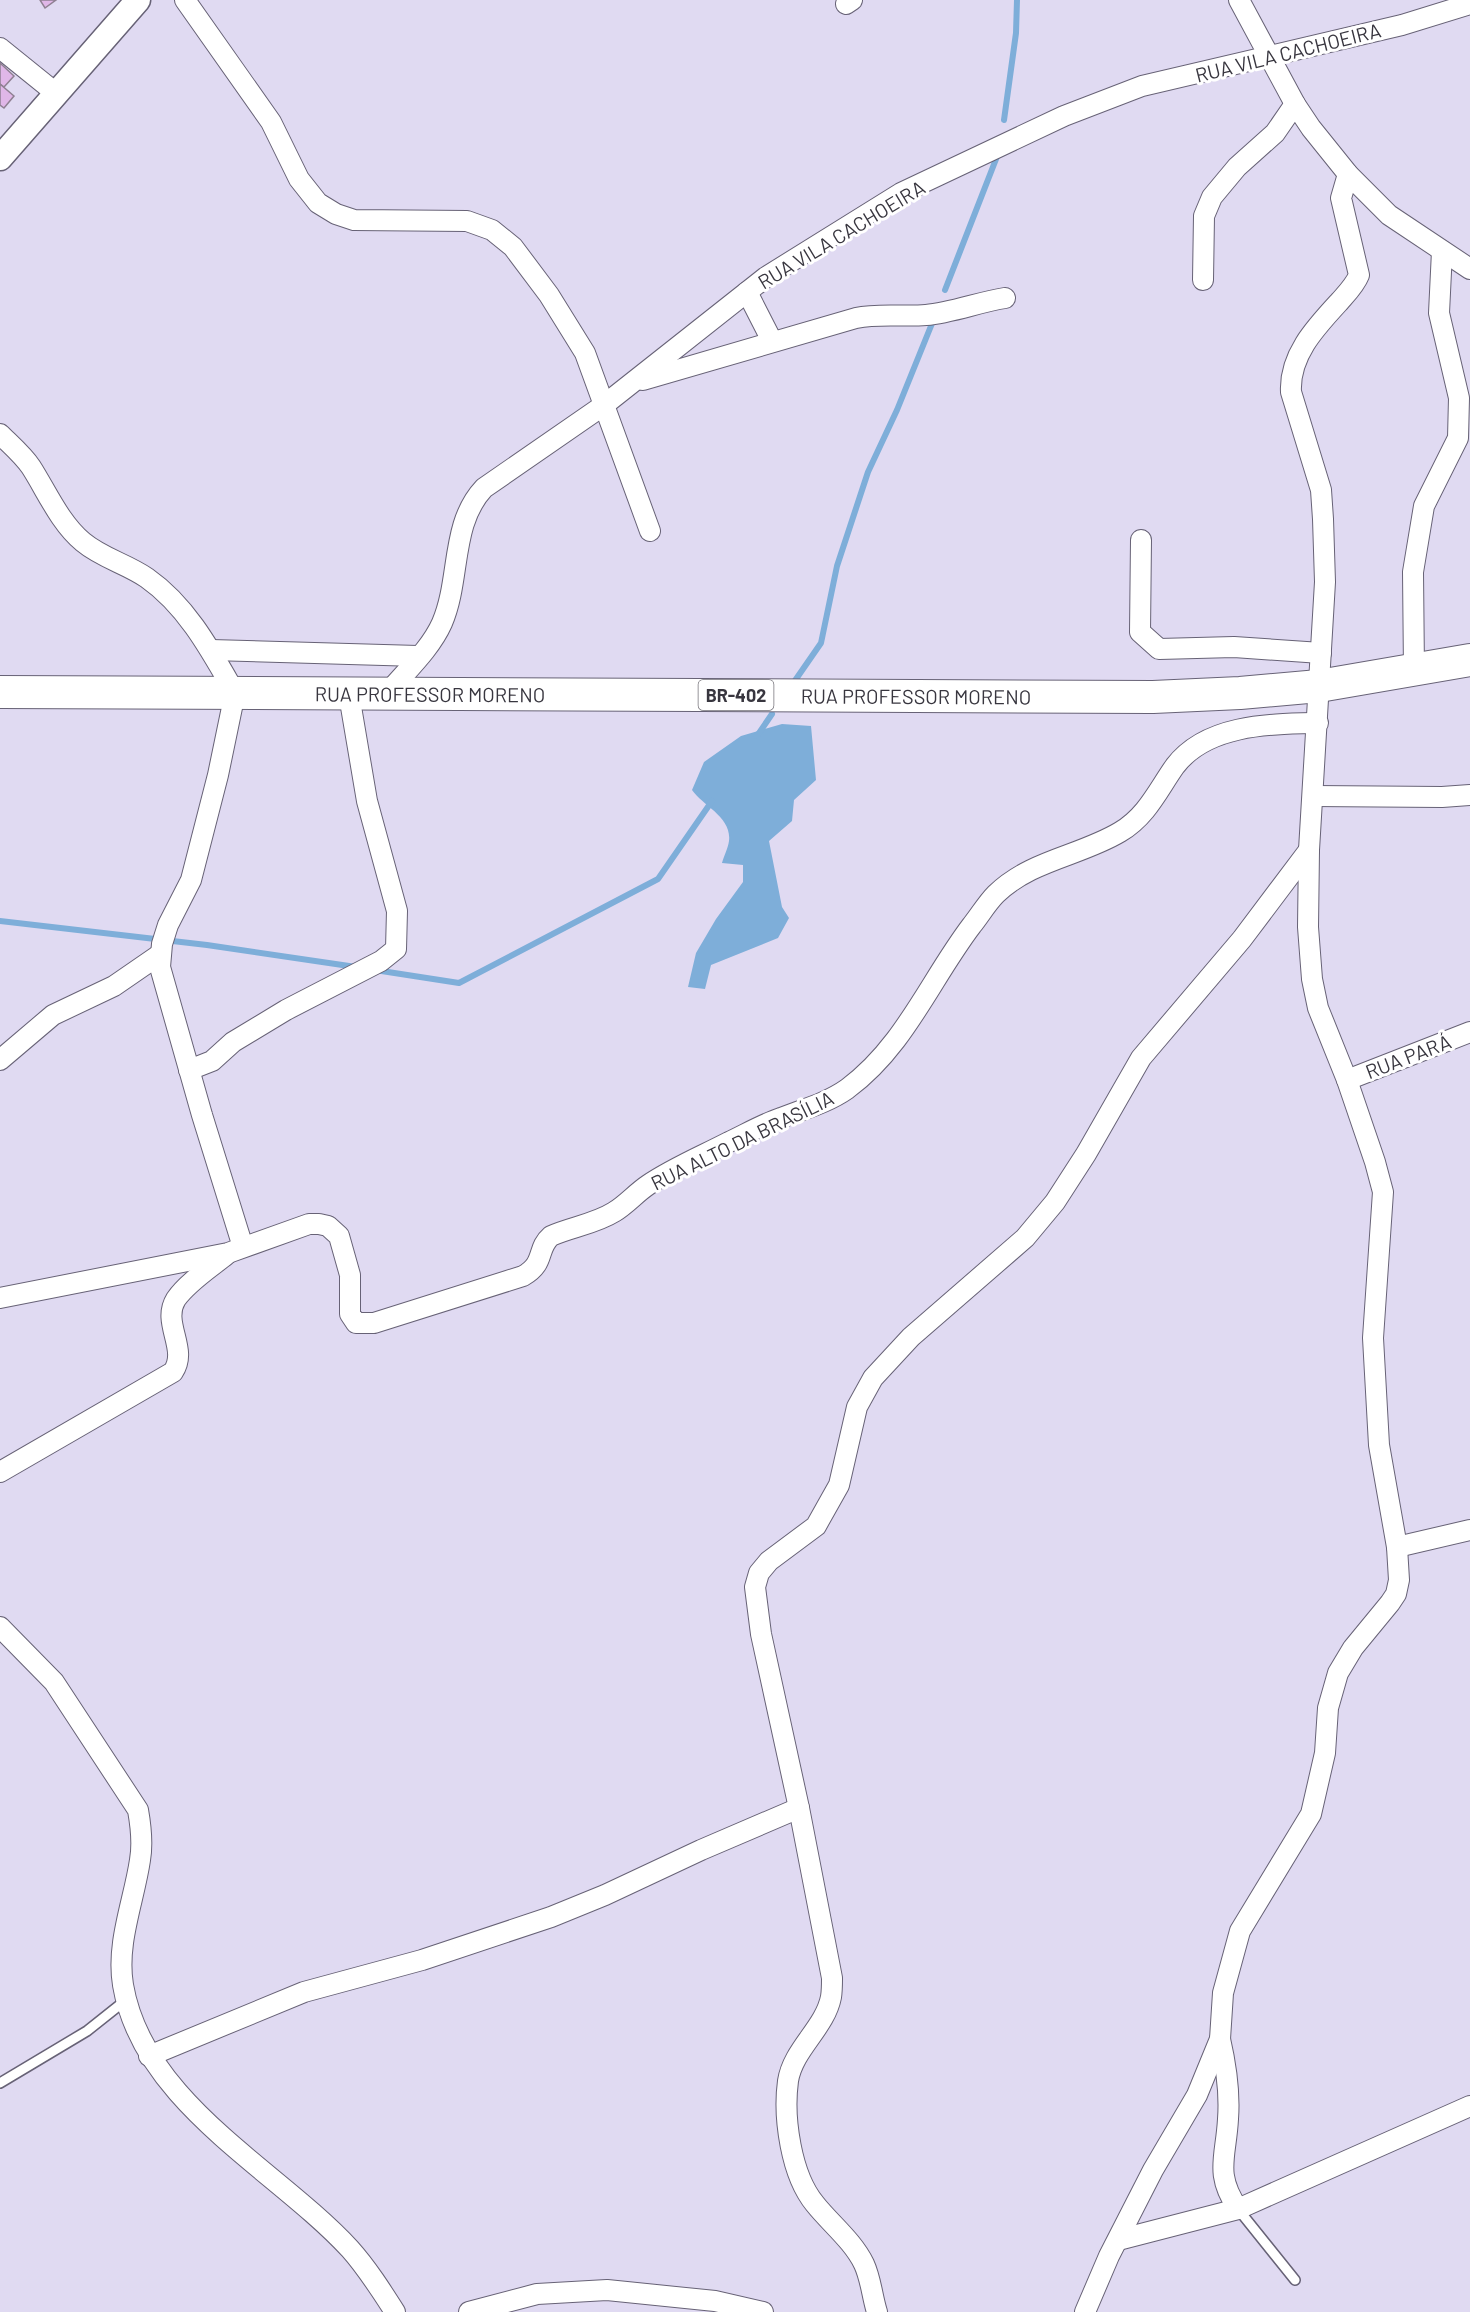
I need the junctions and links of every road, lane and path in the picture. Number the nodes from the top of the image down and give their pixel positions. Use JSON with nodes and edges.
{"nodes":[{"id":1,"x":138,"y":0,"type":"edge"},
{"id":2,"x":185,"y":0,"type":"edge"},
{"id":3,"x":1239,"y":0,"type":"edge"},
{"id":4,"x":1470,"y":4,"type":"edge"},
{"id":5,"x":0,"y":48,"type":"edge"},
{"id":6,"x":1270,"y":56,"type":"junction"},
{"id":7,"x":57,"y":94,"type":"junction"},
{"id":8,"x":1295,"y":104,"type":"junction"},
{"id":9,"x":0,"y":158,"type":"edge"},
{"id":10,"x":1348,"y":174,"type":"junction"},
{"id":11,"x":1442,"y":251,"type":"junction"},
{"id":12,"x":1470,"y":269,"type":"edge"},
{"id":13,"x":1203,"y":280,"type":"dead end"},
{"id":14,"x":747,"y":292,"type":"junction"},
{"id":15,"x":1005,"y":298,"type":"dead end"},
{"id":16,"x":772,"y":341,"type":"junction"},
{"id":17,"x":632,"y":383,"type":"junction"},
{"id":18,"x":604,"y":405,"type":"junction"},
{"id":19,"x":0,"y":434,"type":"edge"},
{"id":20,"x":650,"y":531,"type":"dead end"},
{"id":21,"x":1141,"y":540,"type":"dead end"},
{"id":22,"x":211,"y":651,"type":"junction"},
{"id":23,"x":1321,"y":653,"type":"junction"},
{"id":24,"x":418,"y":656,"type":"junction"},
{"id":25,"x":1470,"y":660,"type":"edge"},
{"id":26,"x":1414,"y":671,"type":"junction"},
{"id":27,"x":1319,"y":686,"type":"junction"},
{"id":28,"x":0,"y":692,"type":"edge"},
{"id":29,"x":235,"y":693,"type":"junction"},
{"id":30,"x":349,"y":695,"type":"junction"},
{"id":31,"x":386,"y":695,"type":"junction"},
{"id":32,"x":1318,"y":723,"type":"junction"},
{"id":33,"x":1470,"y":795,"type":"edge"},
{"id":34,"x":1313,"y":796,"type":"junction"},
{"id":35,"x":1309,"y":850,"type":"junction"},
{"id":36,"x":159,"y":955,"type":"junction"},
{"id":37,"x":1470,"y":1032,"type":"edge"},
{"id":38,"x":0,"y":1060,"type":"edge"},
{"id":39,"x":189,"y":1070,"type":"junction"},
{"id":40,"x":1347,"y":1080,"type":"junction"},
{"id":41,"x":236,"y":1250,"type":"junction"},
{"id":42,"x":0,"y":1299,"type":"edge"},
{"id":43,"x":0,"y":1472,"type":"edge"},
{"id":44,"x":1470,"y":1530,"type":"edge"},
{"id":45,"x":1397,"y":1547,"type":"junction"},
{"id":46,"x":0,"y":1627,"type":"edge"},
{"id":47,"x":799,"y":1808,"type":"junction"},
{"id":48,"x":126,"y":2000,"type":"junction"},
{"id":49,"x":1220,"y":2039,"type":"junction"},
{"id":50,"x":149,"y":2056,"type":"junction"},
{"id":51,"x":0,"y":2084,"type":"edge"},
{"id":52,"x":1470,"y":2106,"type":"edge"},
{"id":53,"x":1238,"y":2210,"type":"junction"},
{"id":54,"x":1118,"y":2240,"type":"junction"},
{"id":55,"x":1295,"y":2280,"type":"dead end"},
{"id":56,"x":395,"y":2312,"type":"edge"},
{"id":57,"x":470,"y":2312,"type":"edge"},
{"id":58,"x":763,"y":2312,"type":"edge"},
{"id":59,"x":877,"y":2312,"type":"edge"},
{"id":60,"x":1085,"y":2312,"type":"edge"}],
"edges":[{"from":1,"to":7,"type":"street"},
{"from":2,"to":18,"type":"street"},
{"from":3,"to":6,"type":"street"},
{"from":4,"to":6,"type":"street","name":"RUA VILA CACHOEIRA"},
{"from":5,"to":7,"type":"street"},
{"from":6,"to":8,"type":"street"},
{"from":6,"to":14,"type":"street","name":"RUA VILA CACHOEIRA"},
{"from":7,"to":9,"type":"street"},
{"from":8,"to":10,"type":"street"},
{"from":8,"to":13,"type":"street"},
{"from":10,"to":11,"type":"street"},
{"from":10,"to":23,"type":"street"},
{"from":11,"to":12,"type":"street"},
{"from":11,"to":26,"type":"street"},
{"from":14,"to":16,"type":"street"},
{"from":14,"to":17,"type":"street","name":"RUA VILA CACHOEIRA"},
{"from":15,"to":16,"type":"street"},
{"from":16,"to":17,"type":"street"},
{"from":17,"to":18,"type":"street","name":"RUA VILA CACHOEIRA"},
{"from":18,"to":20,"type":"street"},
{"from":18,"to":24,"type":"street","name":"RUA VILA CACHOEIRA"},
{"from":19,"to":22,"type":"street"},
{"from":21,"to":23,"type":"street"},
{"from":22,"to":24,"type":"street"},
{"from":22,"to":29,"type":"street"},
{"from":23,"to":27,"type":"street"},
{"from":24,"to":31,"type":"street","name":"RUA VILA CACHOEIRA"},
{"from":25,"to":26,"type":"highway","name":"RUA PROFESSOR MORENO","number":"BR-402"},
{"from":26,"to":27,"type":"highway","name":"RUA PROFESSOR MORENO","number":"BR-402"},
{"from":27,"to":31,"type":"highway","name":"RUA PROFESSOR MORENO","number":"BR-402"},
{"from":27,"to":32,"type":"street"},
{"from":28,"to":29,"type":"highway","name":"RUA PROFESSOR MORENO","number":"BR-402"},
{"from":29,"to":30,"type":"highway","name":"RUA PROFESSOR MORENO","number":"BR-402"},
{"from":29,"to":36,"type":"street"},
{"from":30,"to":31,"type":"highway","name":"RUA PROFESSOR MORENO","number":"BR-402"},
{"from":30,"to":39,"type":"street"},
{"from":32,"to":34,"type":"street"},
{"from":32,"to":41,"type":"street","name":"RUA ALTO DA BRASÍLIA"},
{"from":33,"to":34,"type":"street"},
{"from":34,"to":35,"type":"street"},
{"from":35,"to":40,"type":"street"},
{"from":35,"to":47,"type":"street"},
{"from":36,"to":38,"type":"street"},
{"from":36,"to":39,"type":"street"},
{"from":37,"to":40,"type":"street","name":"RUA PARÁ"},
{"from":39,"to":41,"type":"street"},
{"from":40,"to":45,"type":"street"},
{"from":41,"to":42,"type":"street"},
{"from":41,"to":43,"type":"street"},
{"from":44,"to":45,"type":"street"},
{"from":45,"to":49,"type":"street"},
{"from":46,"to":48,"type":"street"},
{"from":47,"to":50,"type":"street"},
{"from":47,"to":59,"type":"street"},
{"from":48,"to":50,"type":"street"},
{"from":48,"to":51,"type":"lane"},
{"from":49,"to":53,"type":"street"},
{"from":49,"to":54,"type":"street"},
{"from":50,"to":56,"type":"street"},
{"from":52,"to":53,"type":"street"},
{"from":53,"to":54,"type":"street"},
{"from":53,"to":55,"type":"lane"},
{"from":54,"to":60,"type":"street"},
{"from":57,"to":58,"type":"street"}]}
